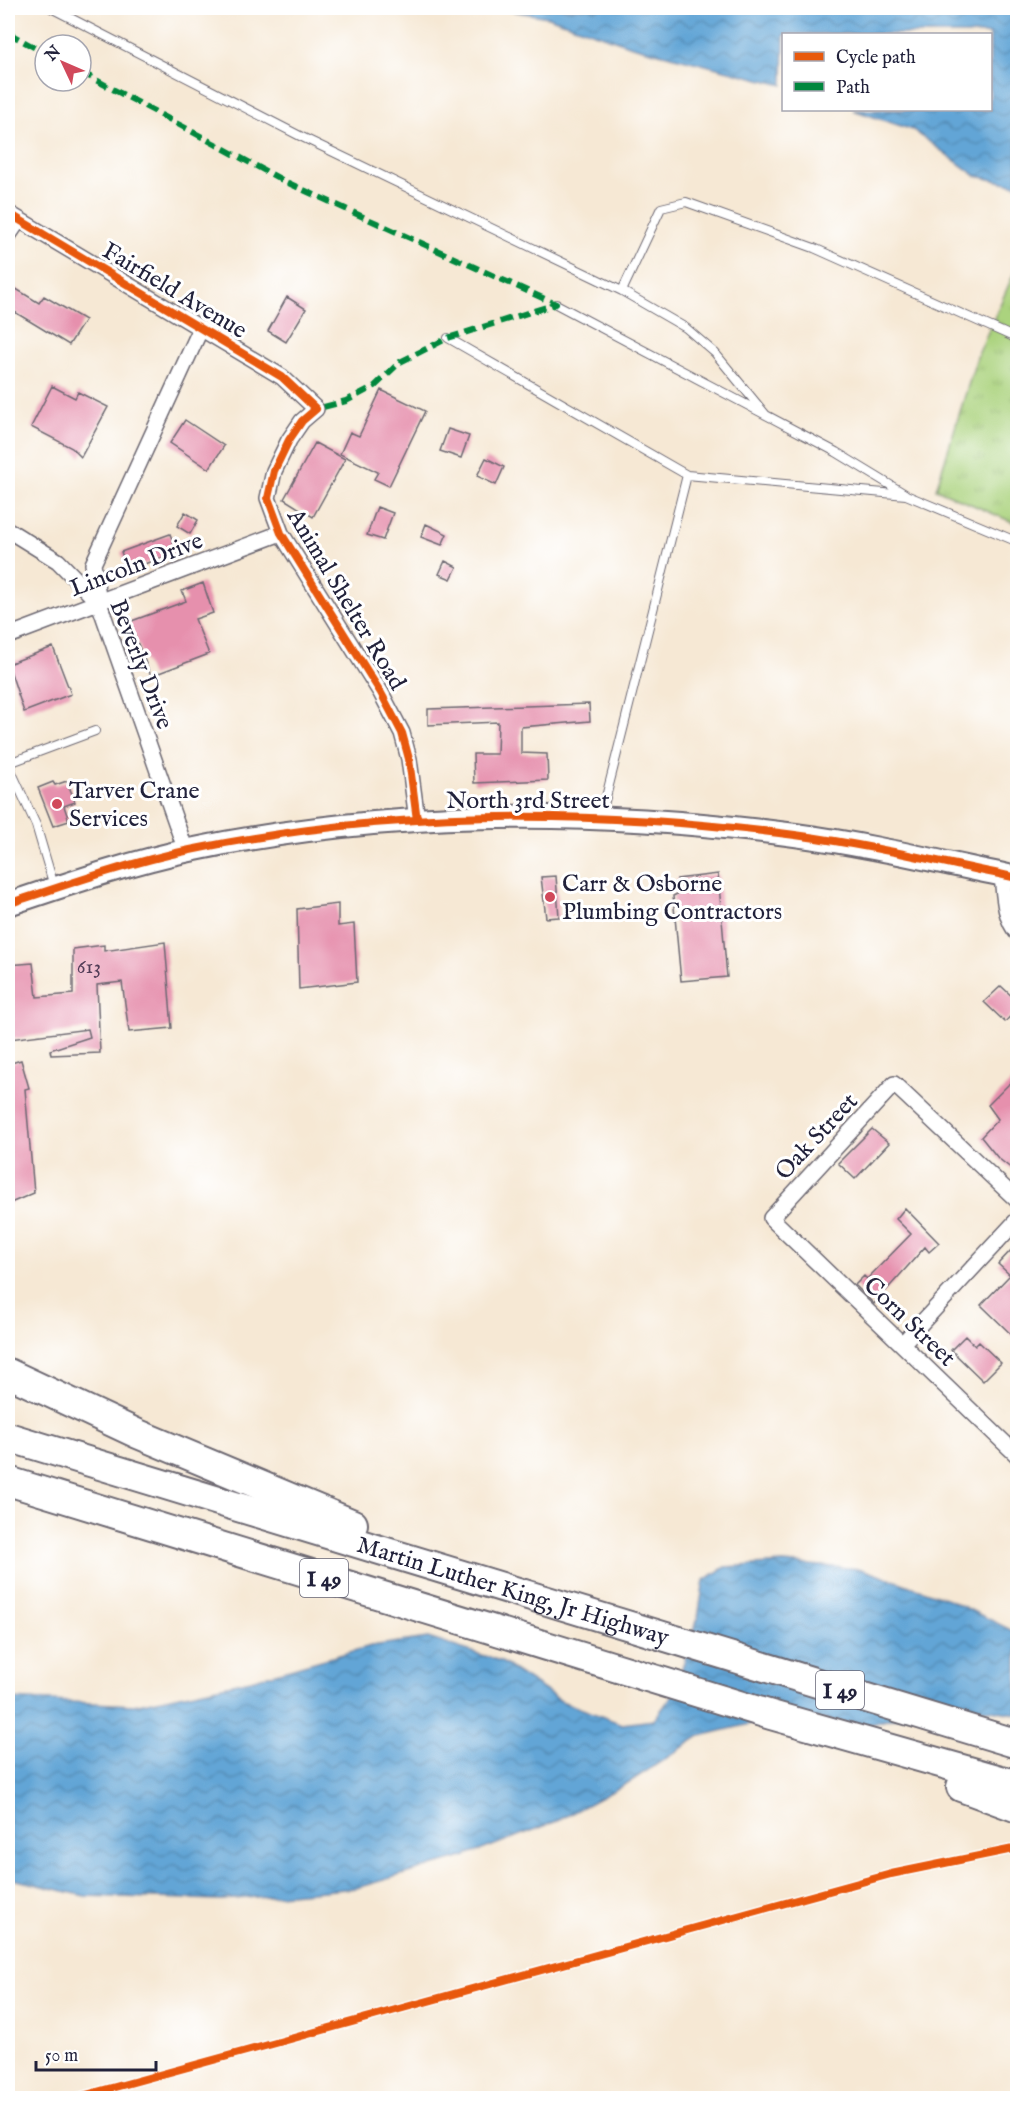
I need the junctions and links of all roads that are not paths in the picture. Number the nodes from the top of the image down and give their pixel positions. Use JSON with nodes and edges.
{"nodes":[{"id":1,"x":51,"y":8,"type":"edge"},
{"id":2,"x":13,"y":217,"type":"edge"},
{"id":3,"x":8,"y":236,"type":"edge"},
{"id":4,"x":622,"y":291,"type":"junction"},
{"id":5,"x":556,"y":304,"type":"dead end"},
{"id":6,"x":201,"y":328,"type":"junction"},
{"id":7,"x":448,"y":338,"type":"dead end"},
{"id":8,"x":1017,"y":339,"type":"edge"},
{"id":9,"x":316,"y":409,"type":"joint"},
{"id":10,"x":766,"y":415,"type":"junction"},
{"id":11,"x":687,"y":475,"type":"junction"},
{"id":12,"x":906,"y":495,"type":"junction"},
{"id":13,"x":8,"y":530,"type":"edge"},
{"id":14,"x":281,"y":532,"type":"junction"},
{"id":15,"x":1017,"y":542,"type":"edge"},
{"id":16,"x":99,"y":603,"type":"junction"},
{"id":17,"x":8,"y":636,"type":"edge"},
{"id":18,"x":95,"y":731,"type":"dead end"},
{"id":19,"x":8,"y":763,"type":"edge"},
{"id":20,"x":600,"y":819,"type":"junction"},
{"id":21,"x":417,"y":820,"type":"junction"},
{"id":22,"x":186,"y":850,"type":"junction"},
{"id":23,"x":1010,"y":877,"type":"edge"},
{"id":24,"x":55,"y":889,"type":"junction"},
{"id":25,"x":8,"y":904,"type":"edge"},
{"id":26,"x":1017,"y":934,"type":"edge"},
{"id":27,"x":1017,"y":1201,"type":"edge"},
{"id":28,"x":771,"y":1218,"type":"joint"},
{"id":29,"x":1017,"y":1219,"type":"edge"},
{"id":30,"x":902,"y":1344,"type":"junction"},
{"id":31,"x":8,"y":1372,"type":"edge"},
{"id":32,"x":8,"y":1437,"type":"edge"},
{"id":33,"x":1017,"y":1456,"type":"edge"},
{"id":34,"x":8,"y":1481,"type":"edge"},
{"id":35,"x":482,"y":1579,"type":"junction"},
{"id":36,"x":771,"y":1715,"type":"junction"},
{"id":37,"x":1017,"y":1744,"type":"edge"},
{"id":38,"x":1017,"y":1785,"type":"edge"},
{"id":39,"x":1017,"y":1808,"type":"edge"}],
"edges":[{"from":1,"to":4,"type":"lane"},
{"from":2,"to":3,"type":"street"},
{"from":2,"to":6,"type":"street","name":"Fairfield Avenue"},
{"from":4,"to":8,"type":"lane"},
{"from":4,"to":10,"type":"lane"},
{"from":5,"to":10,"type":"lane"},
{"from":6,"to":9,"type":"street","name":"Fairfield Avenue"},
{"from":6,"to":16,"type":"street"},
{"from":7,"to":11,"type":"lane"},
{"from":9,"to":14,"type":"street","name":"Animal Shelter Road"},
{"from":10,"to":12,"type":"lane"},
{"from":11,"to":12,"type":"lane"},
{"from":11,"to":20,"type":"lane"},
{"from":12,"to":15,"type":"lane"},
{"from":13,"to":16,"type":"street","name":"Beverly Drive"},
{"from":14,"to":16,"type":"street","name":"Lincoln Drive"},
{"from":14,"to":21,"type":"street","name":"Animal Shelter Road"},
{"from":16,"to":17,"type":"street","name":"Lincoln Drive"},
{"from":16,"to":22,"type":"street","name":"Beverly Drive"},
{"from":18,"to":19,"type":"lane"},
{"from":19,"to":24,"type":"lane"},
{"from":20,"to":21,"type":"main road","name":"North 3rd Street"},
{"from":20,"to":23,"type":"main road","name":"North 3rd Street"},
{"from":21,"to":22,"type":"main road","name":"North 3rd Street"},
{"from":22,"to":24,"type":"main road","name":"North 3rd Street"},
{"from":23,"to":26,"type":"street"},
{"from":24,"to":25,"type":"main road","name":"North 3rd Street"},
{"from":27,"to":28,"type":"street","name":"Oak Street"},
{"from":28,"to":30,"type":"street","name":"Corn Street"},
{"from":29,"to":30,"type":"street"},
{"from":30,"to":33,"type":"street","name":"Corn Street"},
{"from":31,"to":35,"type":"highway"},
{"from":32,"to":35,"type":"highway","name":"Martin Luther King, Jr Highway","number":"I 49"},
{"from":34,"to":36,"type":"highway","name":"Martin Luther King, Jr Highway","number":"I 49"},
{"from":35,"to":37,"type":"highway","name":"Martin Luther King, Jr Highway","number":"I 49"},
{"from":36,"to":38,"type":"highway","name":"Martin Luther King, Jr Highway","number":"I 49"},
{"from":36,"to":39,"type":"highway"}]}
